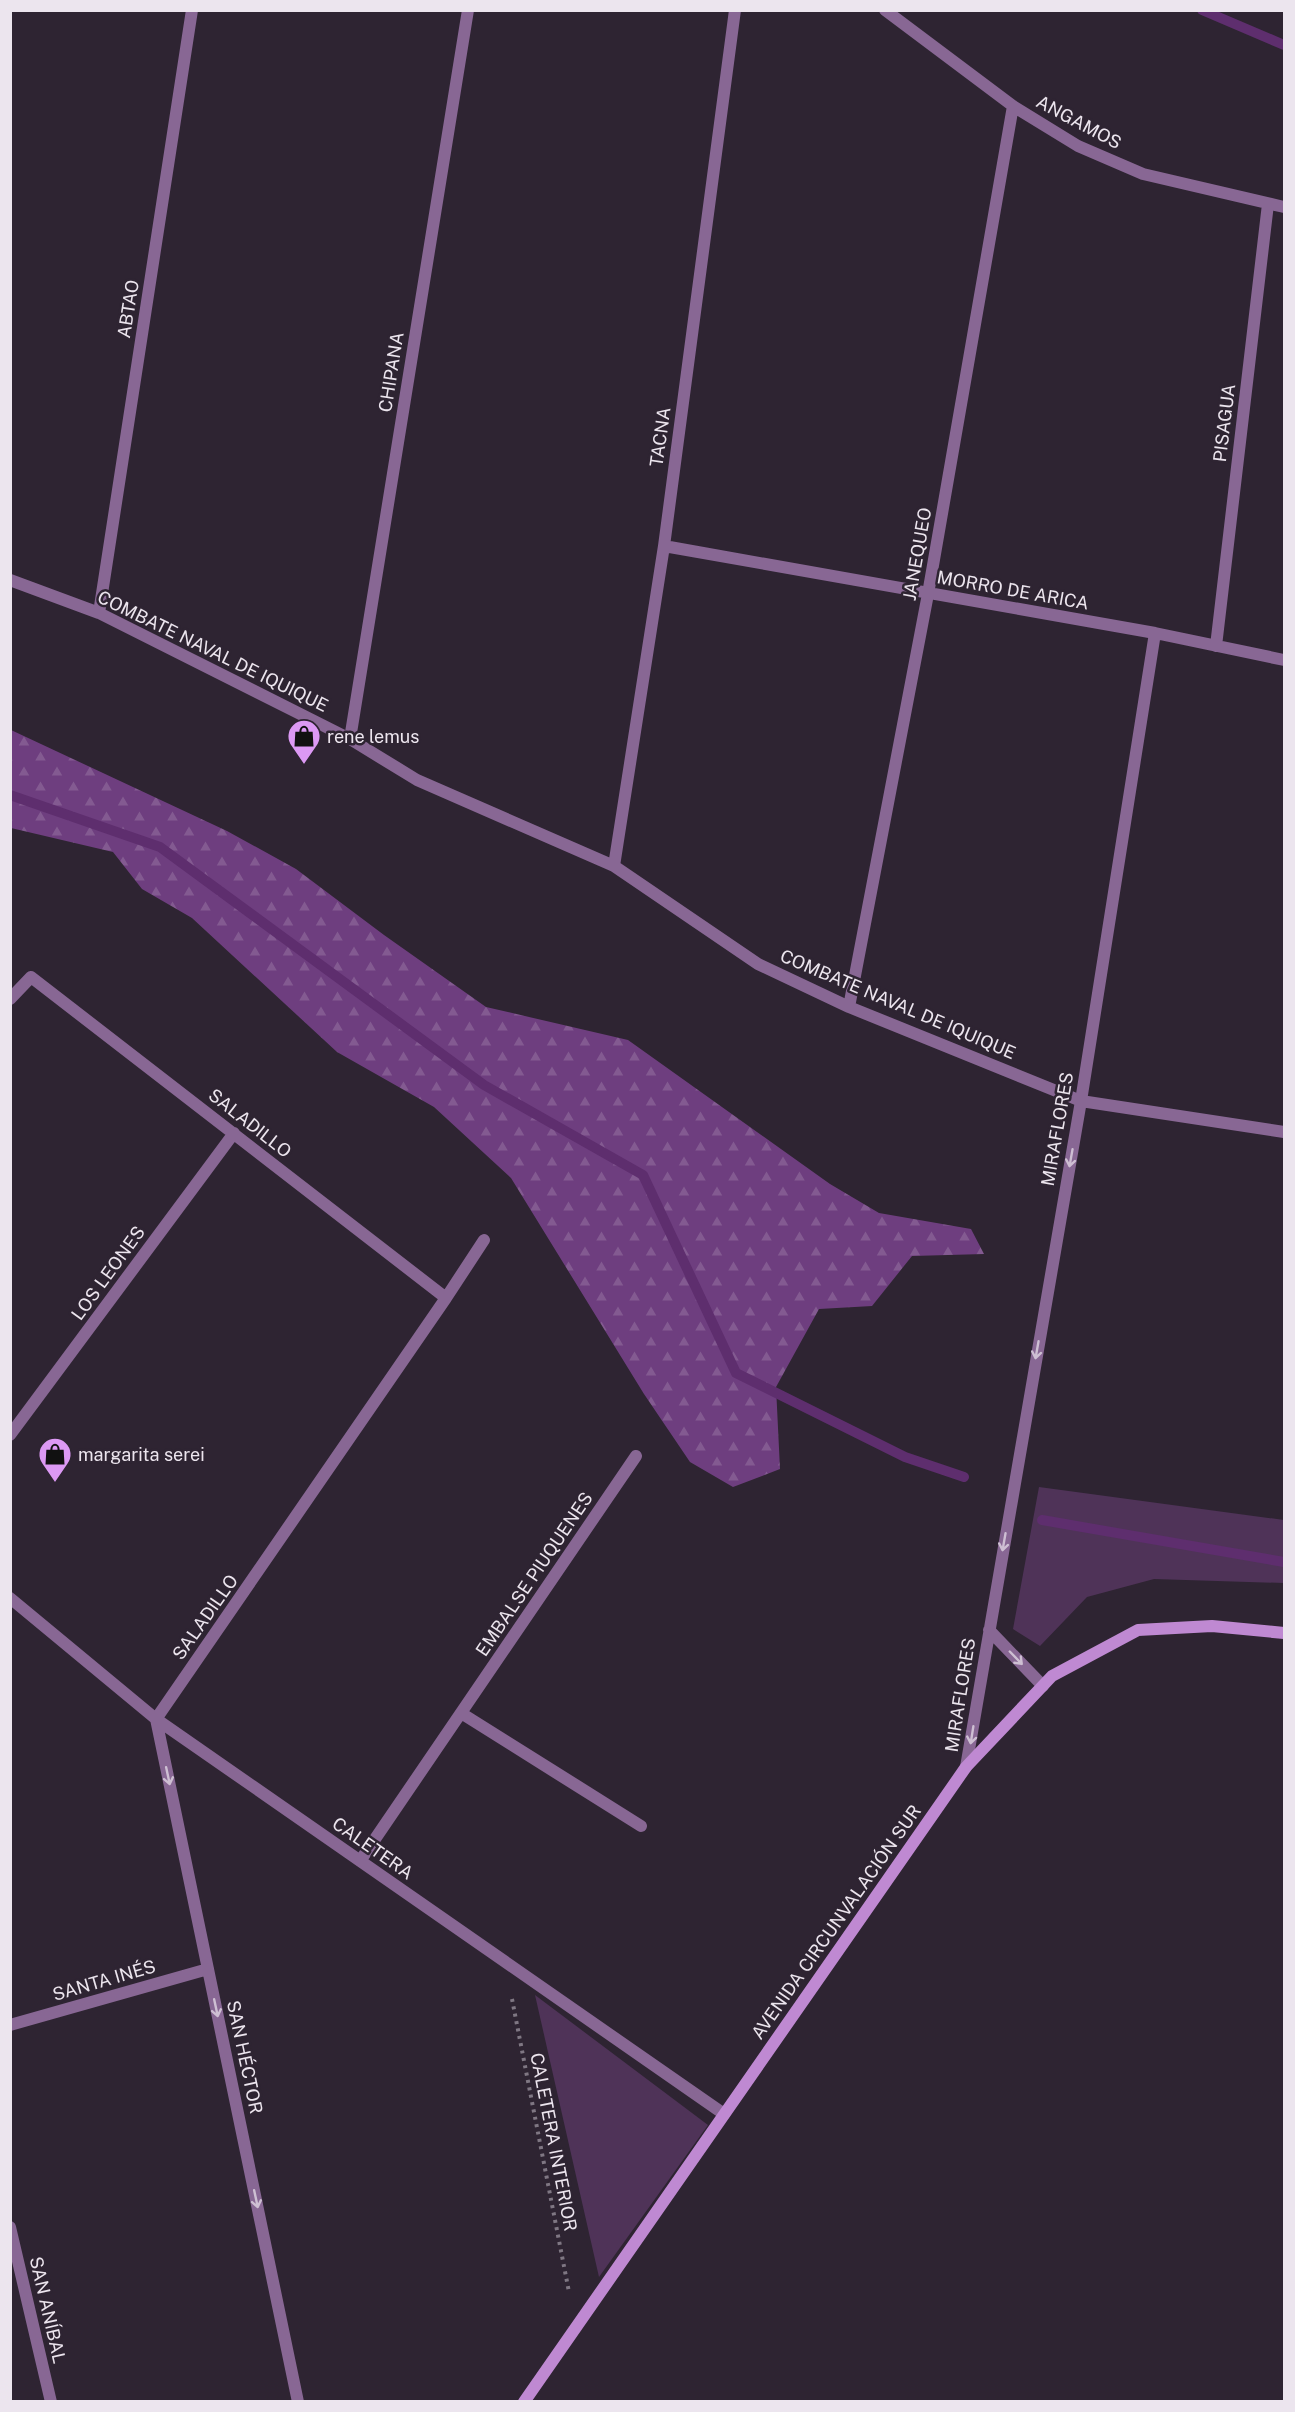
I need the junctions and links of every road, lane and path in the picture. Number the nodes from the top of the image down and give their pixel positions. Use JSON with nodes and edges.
{"nodes":[{"id":1,"x":192,"y":10,"type":"edge"},
{"id":2,"x":468,"y":10,"type":"edge"},
{"id":3,"x":735,"y":10,"type":"edge"},
{"id":4,"x":885,"y":10,"type":"edge"},
{"id":5,"x":1013,"y":106,"type":"junction"},
{"id":6,"x":1268,"y":204,"type":"junction"},
{"id":7,"x":1284,"y":207,"type":"edge"},
{"id":8,"x":664,"y":546,"type":"junction"},
{"id":9,"x":10,"y":580,"type":"edge"},
{"id":10,"x":928,"y":594,"type":"junction"},
{"id":11,"x":99,"y":613,"type":"junction"},
{"id":12,"x":1155,"y":633,"type":"junction"},
{"id":13,"x":1216,"y":646,"type":"junction"},
{"id":14,"x":1284,"y":660,"type":"edge"},
{"id":15,"x":350,"y":739,"type":"junction"},
{"id":16,"x":614,"y":866,"type":"junction"},
{"id":17,"x":10,"y":999,"type":"edge"},
{"id":18,"x":849,"y":1007,"type":"junction"},
{"id":19,"x":1081,"y":1101,"type":"junction"},
{"id":20,"x":1284,"y":1132,"type":"edge"},
{"id":21,"x":234,"y":1133,"type":"junction"},
{"id":22,"x":484,"y":1240,"type":"dead end"},
{"id":23,"x":446,"y":1298,"type":"junction"},
{"id":24,"x":10,"y":1435,"type":"edge"},
{"id":25,"x":636,"y":1456,"type":"dead end"},
{"id":26,"x":10,"y":1598,"type":"edge"},
{"id":27,"x":989,"y":1630,"type":"junction"},
{"id":28,"x":1284,"y":1632,"type":"edge"},
{"id":29,"x":1043,"y":1686,"type":"junction"},
{"id":30,"x":461,"y":1713,"type":"junction"},
{"id":31,"x":156,"y":1719,"type":"junction"},
{"id":32,"x":966,"y":1767,"type":"junction"},
{"id":33,"x":641,"y":1826,"type":"dead end"},
{"id":34,"x":360,"y":1861,"type":"junction"},
{"id":35,"x":505,"y":1961,"type":"junction"},
{"id":36,"x":208,"y":1969,"type":"junction"},
{"id":37,"x":10,"y":2025,"type":"edge"},
{"id":38,"x":724,"y":2114,"type":"junction"},
{"id":39,"x":10,"y":2227,"type":"edge"},
{"id":40,"x":576,"y":2328,"type":"junction"},
{"id":41,"x":51,"y":2402,"type":"edge"},
{"id":42,"x":298,"y":2402,"type":"edge"},
{"id":43,"x":524,"y":2402,"type":"edge"}],
"edges":[{"from":1,"to":11,"type":"street","name":"ABTAO"},
{"from":2,"to":15,"type":"street","name":"CHIPANA"},
{"from":3,"to":8,"type":"street","name":"TACNA"},
{"from":4,"to":5,"type":"street","name":"ANGAMOS"},
{"from":5,"to":6,"type":"street","name":"ANGAMOS"},
{"from":5,"to":10,"type":"street","name":"JANEQUEO"},
{"from":6,"to":7,"type":"street","name":"ANGAMOS"},
{"from":6,"to":13,"type":"street","name":"PISAGUA"},
{"from":8,"to":10,"type":"street","name":"MORRO DE ARICA"},
{"from":8,"to":16,"type":"street","name":"TACNA"},
{"from":9,"to":11,"type":"street","name":"COMBATE NAVAL DE IQUIQUE"},
{"from":10,"to":12,"type":"street","name":"MORRO DE ARICA"},
{"from":10,"to":18,"type":"street","name":"JANEQUEO"},
{"from":11,"to":15,"type":"street","name":"COMBATE NAVAL DE IQUIQUE"},
{"from":12,"to":13,"type":"street","name":"MORRO DE ARICA"},
{"from":12,"to":19,"type":"street","name":"MIRAFLORES"},
{"from":13,"to":14,"type":"street","name":"MORRO DE ARICA"},
{"from":15,"to":16,"type":"street","name":"COMBATE NAVAL DE IQUIQUE"},
{"from":16,"to":18,"type":"street","name":"COMBATE NAVAL DE IQUIQUE"},
{"from":17,"to":21,"type":"street","name":"SALADILLO"},
{"from":18,"to":19,"type":"street","name":"COMBATE NAVAL DE IQUIQUE"},
{"from":19,"to":20,"type":"street","name":"COMBATE NAVAL DE IQUIQUE"},
{"from":19,"to":27,"type":"street","name":"MIRAFLORES","one_way":true},
{"from":21,"to":23,"type":"street","name":"SALADILLO"},
{"from":21,"to":24,"type":"street","name":"LOS LEONES"},
{"from":22,"to":23,"type":"street","name":"SALADILLO"},
{"from":23,"to":31,"type":"street","name":"SALADILLO"},
{"from":25,"to":30,"type":"street","name":"EMBALSE PIUQUENES"},
{"from":26,"to":31,"type":"street","name":"CALETERA"},
{"from":27,"to":29,"type":"street","name":"MIRAFLORES","one_way":true},
{"from":27,"to":32,"type":"street","name":"MIRAFLORES","one_way":true},
{"from":28,"to":29,"type":"main road","name":"AVENIDA CIRCUNVALACIÓN SUR"},
{"from":29,"to":32,"type":"main road","name":"AVENIDA CIRCUNVALACIÓN SUR"},
{"from":30,"to":33,"type":"street"},
{"from":30,"to":34,"type":"street","name":"EMBALSE PIUQUENES"},
{"from":31,"to":34,"type":"street","name":"CALETERA"},
{"from":31,"to":36,"type":"street","name":"SAN HÉCTOR","one_way":true},
{"from":32,"to":38,"type":"main road","name":"AVENIDA CIRCUNVALACIÓN SUR"},
{"from":34,"to":35,"type":"street","name":"CALETERA"},
{"from":35,"to":38,"type":"street","name":"CALETERA"},
{"from":35,"to":40,"type":"path","name":"CALETERA INTERIOR"},
{"from":36,"to":37,"type":"street","name":"SANTA INÉS"},
{"from":36,"to":42,"type":"street","name":"SAN HÉCTOR","one_way":true},
{"from":38,"to":40,"type":"main road","name":"AVENIDA CIRCUNVALACIÓN SUR"},
{"from":39,"to":41,"type":"street","name":"SAN ANÍBAL"},
{"from":40,"to":43,"type":"main road","name":"AVENIDA CIRCUNVALACIÓN SUR"}]}
